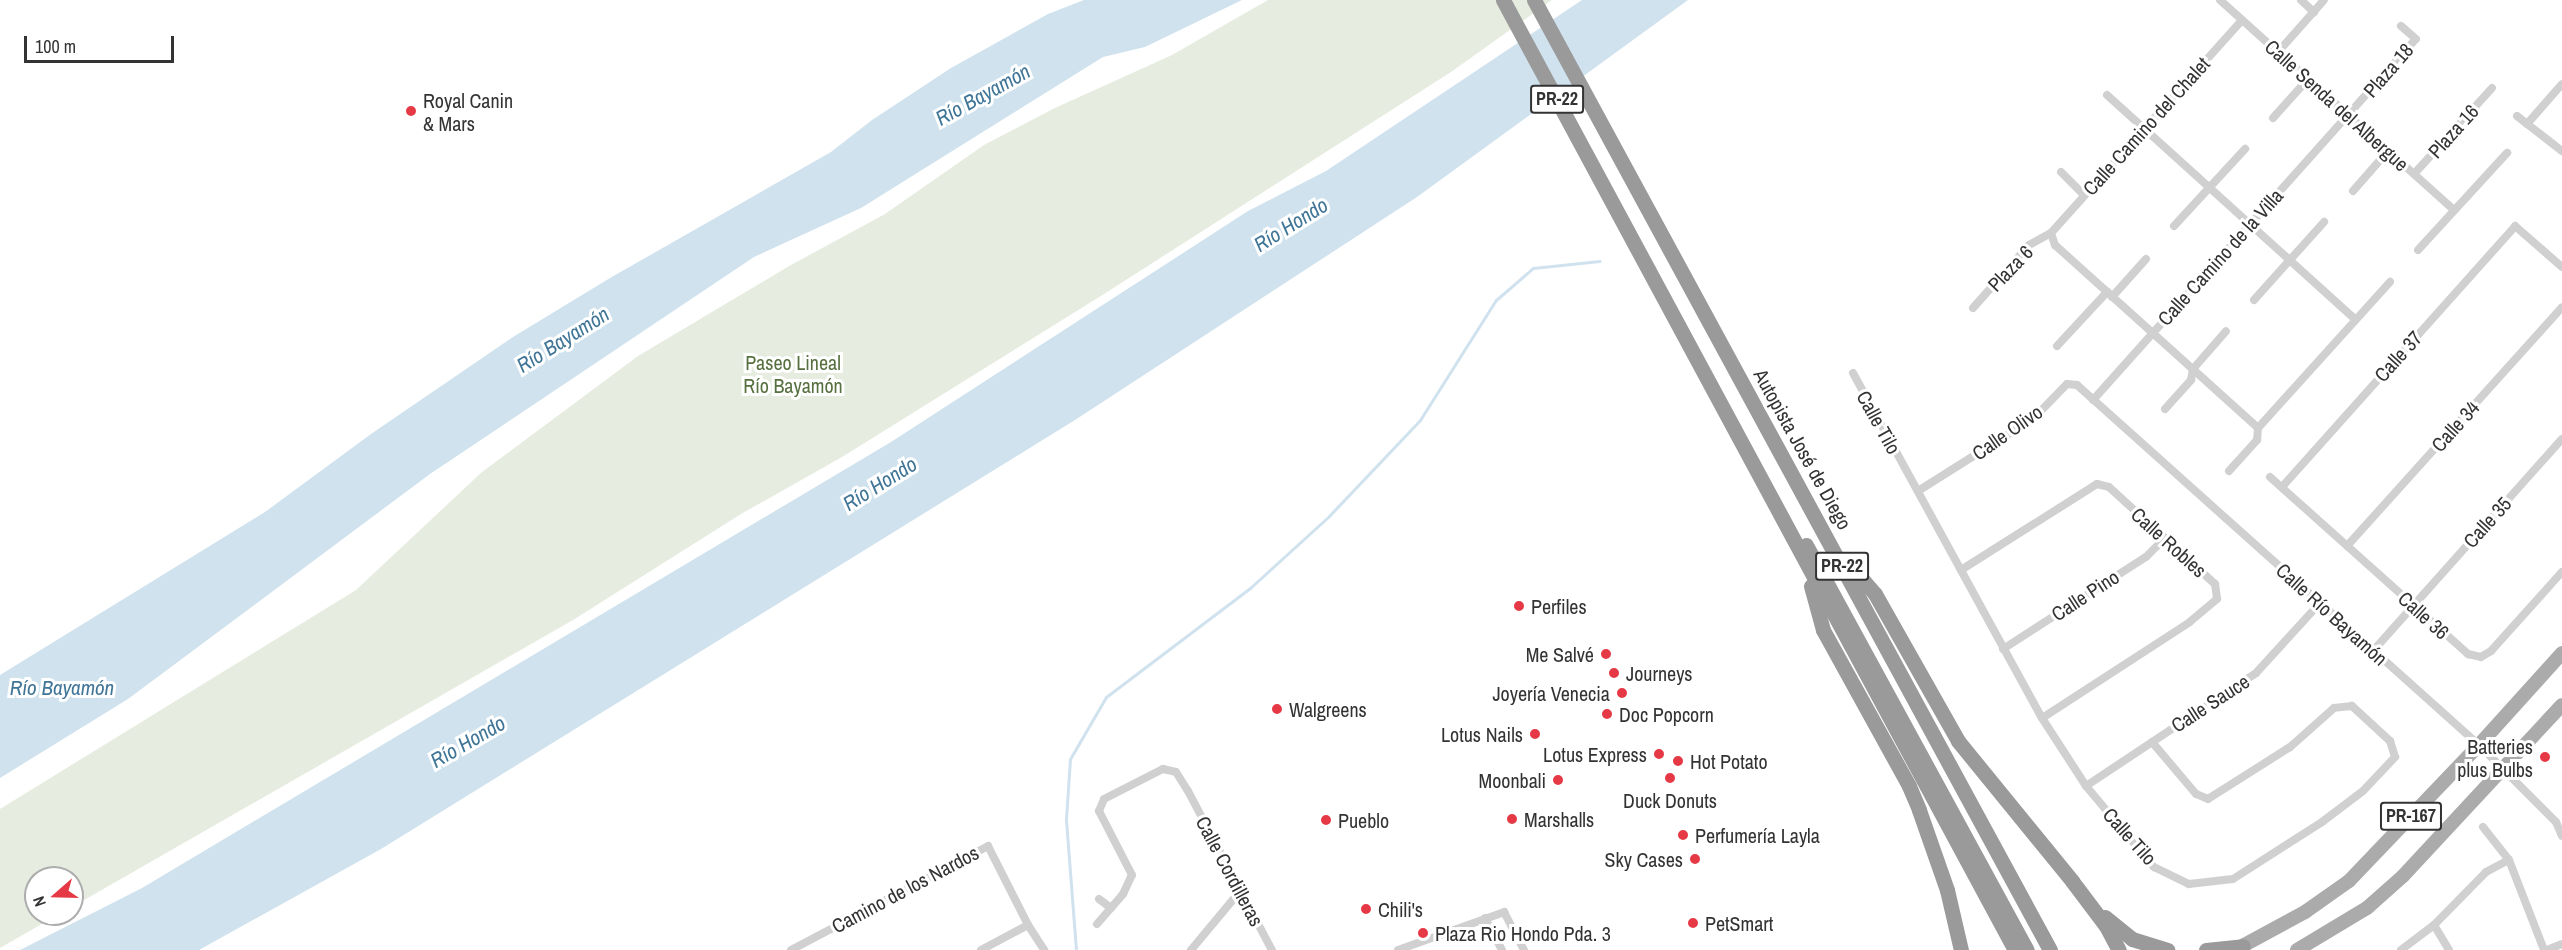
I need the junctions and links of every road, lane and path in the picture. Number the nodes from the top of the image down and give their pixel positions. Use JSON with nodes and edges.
{"nodes":[{"id":1,"x":1503,"y":0,"type":"edge"},
{"id":2,"x":1534,"y":0,"type":"edge"},
{"id":3,"x":2220,"y":0,"type":"edge"},
{"id":4,"x":2301,"y":0,"type":"edge"},
{"id":5,"x":2324,"y":0,"type":"edge"},
{"id":6,"x":2314,"y":12,"type":"junction"},
{"id":7,"x":2242,"y":20,"type":"junction"},
{"id":8,"x":2401,"y":26,"type":"dead end"},
{"id":9,"x":2278,"y":52,"type":"junction"},
{"id":10,"x":2308,"y":79,"type":"junction"},
{"id":11,"x":2562,"y":84,"type":"edge"},
{"id":12,"x":2492,"y":88,"type":"dead end"},
{"id":13,"x":2107,"y":95,"type":"dead end"},
{"id":14,"x":2348,"y":115,"type":"junction"},
{"id":15,"x":2517,"y":117,"type":"dead end"},
{"id":16,"x":2273,"y":118,"type":"dead end"},
{"id":17,"x":2527,"y":124,"type":"junction"},
{"id":18,"x":2144,"y":129,"type":"junction"},
{"id":19,"x":2245,"y":149,"type":"dead end"},
{"id":20,"x":2388,"y":151,"type":"junction"},
{"id":21,"x":2562,"y":151,"type":"edge"},
{"id":22,"x":2506,"y":153,"type":"dead end"},
{"id":23,"x":2061,"y":172,"type":"dead end"},
{"id":24,"x":2414,"y":174,"type":"junction"},
{"id":25,"x":1634,"y":185,"type":"junction"},
{"id":26,"x":2209,"y":188,"type":"junction"},
{"id":27,"x":2353,"y":190,"type":"dead end"},
{"id":28,"x":2084,"y":195,"type":"junction"},
{"id":29,"x":2454,"y":210,"type":"junction"},
{"id":30,"x":2324,"y":222,"type":"dead end"},
{"id":31,"x":2250,"y":224,"type":"junction"},
{"id":32,"x":2174,"y":226,"type":"dead end"},
{"id":33,"x":2051,"y":233,"type":"junction"},
{"id":34,"x":2418,"y":250,"type":"dead end"},
{"id":35,"x":2146,"y":259,"type":"dead end"},
{"id":36,"x":2290,"y":260,"type":"junction"},
{"id":37,"x":2562,"y":267,"type":"edge"},
{"id":38,"x":2390,"y":282,"type":"dead end"},
{"id":39,"x":2109,"y":295,"type":"junction"},
{"id":40,"x":2254,"y":300,"type":"dead end"},
{"id":41,"x":2562,"y":307,"type":"edge"},
{"id":42,"x":1973,"y":308,"type":"dead end"},
{"id":43,"x":2355,"y":319,"type":"junction"},
{"id":44,"x":2226,"y":331,"type":"dead end"},
{"id":45,"x":2151,"y":332,"type":"junction"},
{"id":46,"x":2057,"y":346,"type":"dead end"},
{"id":47,"x":2193,"y":369,"type":"junction"},
{"id":48,"x":1852,"y":373,"type":"dead end"},
{"id":49,"x":2093,"y":400,"type":"junction"},
{"id":50,"x":2165,"y":409,"type":"dead end"},
{"id":51,"x":2258,"y":428,"type":"junction"},
{"id":52,"x":2562,"y":439,"type":"edge"},
{"id":53,"x":2229,"y":471,"type":"dead end"},
{"id":54,"x":2270,"y":477,"type":"dead end"},
{"id":55,"x":2282,"y":488,"type":"junction"},
{"id":56,"x":1918,"y":491,"type":"junction"},
{"id":57,"x":1775,"y":505,"type":"junction"},
{"id":58,"x":2165,"y":538,"type":"junction"},
{"id":59,"x":1830,"y":543,"type":"junction"},
{"id":60,"x":2347,"y":546,"type":"junction"},
{"id":61,"x":1804,"y":560,"type":"junction"},
{"id":62,"x":1961,"y":570,"type":"junction"},
{"id":63,"x":2562,"y":572,"type":"edge"},
{"id":64,"x":2320,"y":603,"type":"junction"},
{"id":65,"x":2413,"y":605,"type":"junction"},
{"id":66,"x":2003,"y":648,"type":"junction"},
{"id":67,"x":2373,"y":651,"type":"junction"},
{"id":68,"x":2562,"y":652,"type":"edge"},
{"id":69,"x":2562,"y":705,"type":"edge"},
{"id":70,"x":2042,"y":718,"type":"junction"},
{"id":71,"x":2152,"y":741,"type":"junction"},
{"id":72,"x":2479,"y":745,"type":"junction"},
{"id":73,"x":2502,"y":768,"type":"junction"},
{"id":74,"x":2086,"y":786,"type":"junction"},
{"id":75,"x":2483,"y":827,"type":"dead end"},
{"id":76,"x":2562,"y":836,"type":"edge"},
{"id":77,"x":2509,"y":860,"type":"junction"},
{"id":78,"x":1241,"y":890,"type":"junction"},
{"id":79,"x":1099,"y":899,"type":"dead end"},
{"id":80,"x":2088,"y":902,"type":"junction"},
{"id":81,"x":1111,"y":908,"type":"junction"},
{"id":82,"x":1485,"y":918,"type":"junction"},
{"id":83,"x":1097,"y":924,"type":"dead end"},
{"id":84,"x":1028,"y":925,"type":"junction"},
{"id":85,"x":2434,"y":925,"type":"junction"},
{"id":86,"x":2562,"y":944,"type":"edge"},
{"id":87,"x":2239,"y":948,"type":"edge"},
{"id":88,"x":791,"y":950,"type":"edge"},
{"id":89,"x":981,"y":950,"type":"edge"},
{"id":90,"x":1044,"y":950,"type":"edge"},
{"id":91,"x":1191,"y":950,"type":"edge"},
{"id":92,"x":1272,"y":950,"type":"edge"},
{"id":93,"x":1398,"y":950,"type":"edge"},
{"id":94,"x":1502,"y":950,"type":"edge"},
{"id":95,"x":1524,"y":950,"type":"edge"},
{"id":96,"x":1961,"y":950,"type":"edge"},
{"id":97,"x":2015,"y":950,"type":"edge"},
{"id":98,"x":2027,"y":950,"type":"edge"},
{"id":99,"x":2039,"y":950,"type":"edge"},
{"id":100,"x":2050,"y":950,"type":"edge"},
{"id":101,"x":2119,"y":950,"type":"edge"},
{"id":102,"x":2167,"y":950,"type":"edge"},
{"id":103,"x":2206,"y":950,"type":"edge"},
{"id":104,"x":2296,"y":950,"type":"edge"},
{"id":105,"x":2401,"y":950,"type":"edge"},
{"id":106,"x":2449,"y":950,"type":"edge"},
{"id":107,"x":2546,"y":950,"type":"edge"}],
"edges":[{"from":1,"to":57,"type":"highway","number":"PR-22"},
{"from":2,"to":25,"type":"highway","name":"Autopista José de Diego","number":"PR-22"},
{"from":3,"to":7,"type":"street","name":"Calle Senda del Albergue"},
{"from":4,"to":6,"type":"street"},
{"from":5,"to":6,"type":"street"},
{"from":6,"to":9,"type":"street"},
{"from":7,"to":9,"type":"street","name":"Calle Senda del Albergue"},
{"from":7,"to":18,"type":"street","name":"Calle Camino del Chalet"},
{"from":8,"to":14,"type":"street","name":"Plaza 18"},
{"from":9,"to":10,"type":"street","name":"Calle Senda del Albergue"},
{"from":10,"to":14,"type":"street","name":"Calle Senda del Albergue"},
{"from":10,"to":16,"type":"street"},
{"from":11,"to":17,"type":"street"},
{"from":12,"to":24,"type":"street","name":"Plaza 16"},
{"from":13,"to":18,"type":"street"},
{"from":14,"to":20,"type":"street","name":"Calle Senda del Albergue"},
{"from":14,"to":31,"type":"street","name":"Calle Camino de la Villa"},
{"from":15,"to":17,"type":"street"},
{"from":17,"to":21,"type":"street"},
{"from":18,"to":26,"type":"street"},
{"from":18,"to":28,"type":"street","name":"Calle Camino del Chalet"},
{"from":19,"to":26,"type":"street"},
{"from":20,"to":24,"type":"street","name":"Calle Senda del Albergue"},
{"from":20,"to":27,"type":"street"},
{"from":22,"to":29,"type":"street"},
{"from":23,"to":28,"type":"street"},
{"from":24,"to":29,"type":"street","name":"Calle Senda del Albergue"},
{"from":25,"to":59,"type":"highway","name":"Autopista José de Diego","number":"PR-22"},
{"from":25,"to":99,"type":"highway"},
{"from":26,"to":31,"type":"street"},
{"from":26,"to":32,"type":"street"},
{"from":28,"to":33,"type":"street","name":"Calle Camino del Chalet"},
{"from":29,"to":34,"type":"street"},
{"from":30,"to":36,"type":"street"},
{"from":31,"to":36,"type":"street"},
{"from":31,"to":45,"type":"street","name":"Calle Camino de la Villa"},
{"from":33,"to":39,"type":"street"},
{"from":33,"to":42,"type":"street","name":"Plaza 6"},
{"from":35,"to":39,"type":"street"},
{"from":36,"to":40,"type":"street"},
{"from":36,"to":43,"type":"street"},
{"from":37,"to":55,"type":"street","name":"Calle 37"},
{"from":38,"to":43,"type":"street"},
{"from":39,"to":45,"type":"street"},
{"from":39,"to":46,"type":"street"},
{"from":41,"to":60,"type":"street","name":"Calle 34"},
{"from":43,"to":51,"type":"street"},
{"from":44,"to":47,"type":"street"},
{"from":45,"to":47,"type":"street"},
{"from":45,"to":49,"type":"street","name":"Calle Camino de la Villa"},
{"from":47,"to":50,"type":"street"},
{"from":47,"to":51,"type":"street"},
{"from":48,"to":56,"type":"street","name":"Calle Tilo"},
{"from":49,"to":56,"type":"street","name":"Calle Olivo"},
{"from":49,"to":64,"type":"street","name":"Calle Río Bayamón"},
{"from":51,"to":53,"type":"street"},
{"from":52,"to":65,"type":"street","name":"Calle 35"},
{"from":54,"to":55,"type":"street","name":"Calle 36"},
{"from":55,"to":60,"type":"street","name":"Calle 36"},
{"from":56,"to":62,"type":"street","name":"Calle Tilo"},
{"from":57,"to":61,"type":"highway","number":"PR-22"},
{"from":57,"to":98,"type":"highway"},
{"from":58,"to":62,"type":"street","name":"Calle Robles"},
{"from":58,"to":66,"type":"street","name":"Calle Pino"},
{"from":58,"to":70,"type":"street","name":"Calle Robles"},
{"from":59,"to":80,"type":"highway"},
{"from":59,"to":100,"type":"highway","name":"Autopista José de Diego","number":"PR-22"},
{"from":60,"to":65,"type":"street","name":"Calle 36"},
{"from":61,"to":96,"type":"highway"},
{"from":61,"to":97,"type":"highway","number":"PR-22"},
{"from":62,"to":66,"type":"street","name":"Calle Tilo"},
{"from":63,"to":65,"type":"street","name":"Calle 36"},
{"from":64,"to":67,"type":"street","name":"Calle Río Bayamón"},
{"from":64,"to":71,"type":"street","name":"Calle Sauce"},
{"from":65,"to":67,"type":"street","name":"Calle 35"},
{"from":66,"to":70,"type":"street","name":"Calle Tilo"},
{"from":67,"to":72,"type":"street","name":"Calle Río Bayamón"},
{"from":68,"to":72,"type":"main road","number":"PR-167"},
{"from":69,"to":73,"type":"main road","number":"PR-167"},
{"from":70,"to":74,"type":"street","name":"Calle Tilo"},
{"from":71,"to":74,"type":"street","name":"Calle Sauce"},
{"from":71,"to":74,"type":"street","name":"Calle Tilo"},
{"from":72,"to":73,"type":"street","name":"Calle Río Bayamón"},
{"from":72,"to":87,"type":"main road","number":"PR-167"},
{"from":73,"to":76,"type":"street","name":"Calle Río Bayamón"},
{"from":73,"to":104,"type":"main road","number":"PR-167"},
{"from":75,"to":77,"type":"street"},
{"from":77,"to":85,"type":"street"},
{"from":77,"to":107,"type":"street"},
{"from":78,"to":81,"type":"street","name":"Calle Cordilleras"},
{"from":78,"to":91,"type":"street"},
{"from":78,"to":92,"type":"street","name":"Calle Cordilleras"},
{"from":79,"to":81,"type":"street"},
{"from":80,"to":101,"type":"highway"},
{"from":80,"to":102,"type":"highway"},
{"from":81,"to":83,"type":"street"},
{"from":82,"to":93,"type":"street"},
{"from":82,"to":94,"type":"street"},
{"from":82,"to":95,"type":"street"},
{"from":84,"to":88,"type":"street","name":"Camino de los Nardos"},
{"from":84,"to":89,"type":"street"},
{"from":84,"to":90,"type":"street"},
{"from":85,"to":105,"type":"street"},
{"from":85,"to":106,"type":"street"},
{"from":86,"to":107,"type":"street"},
{"from":87,"to":103,"type":"highway"}]}
